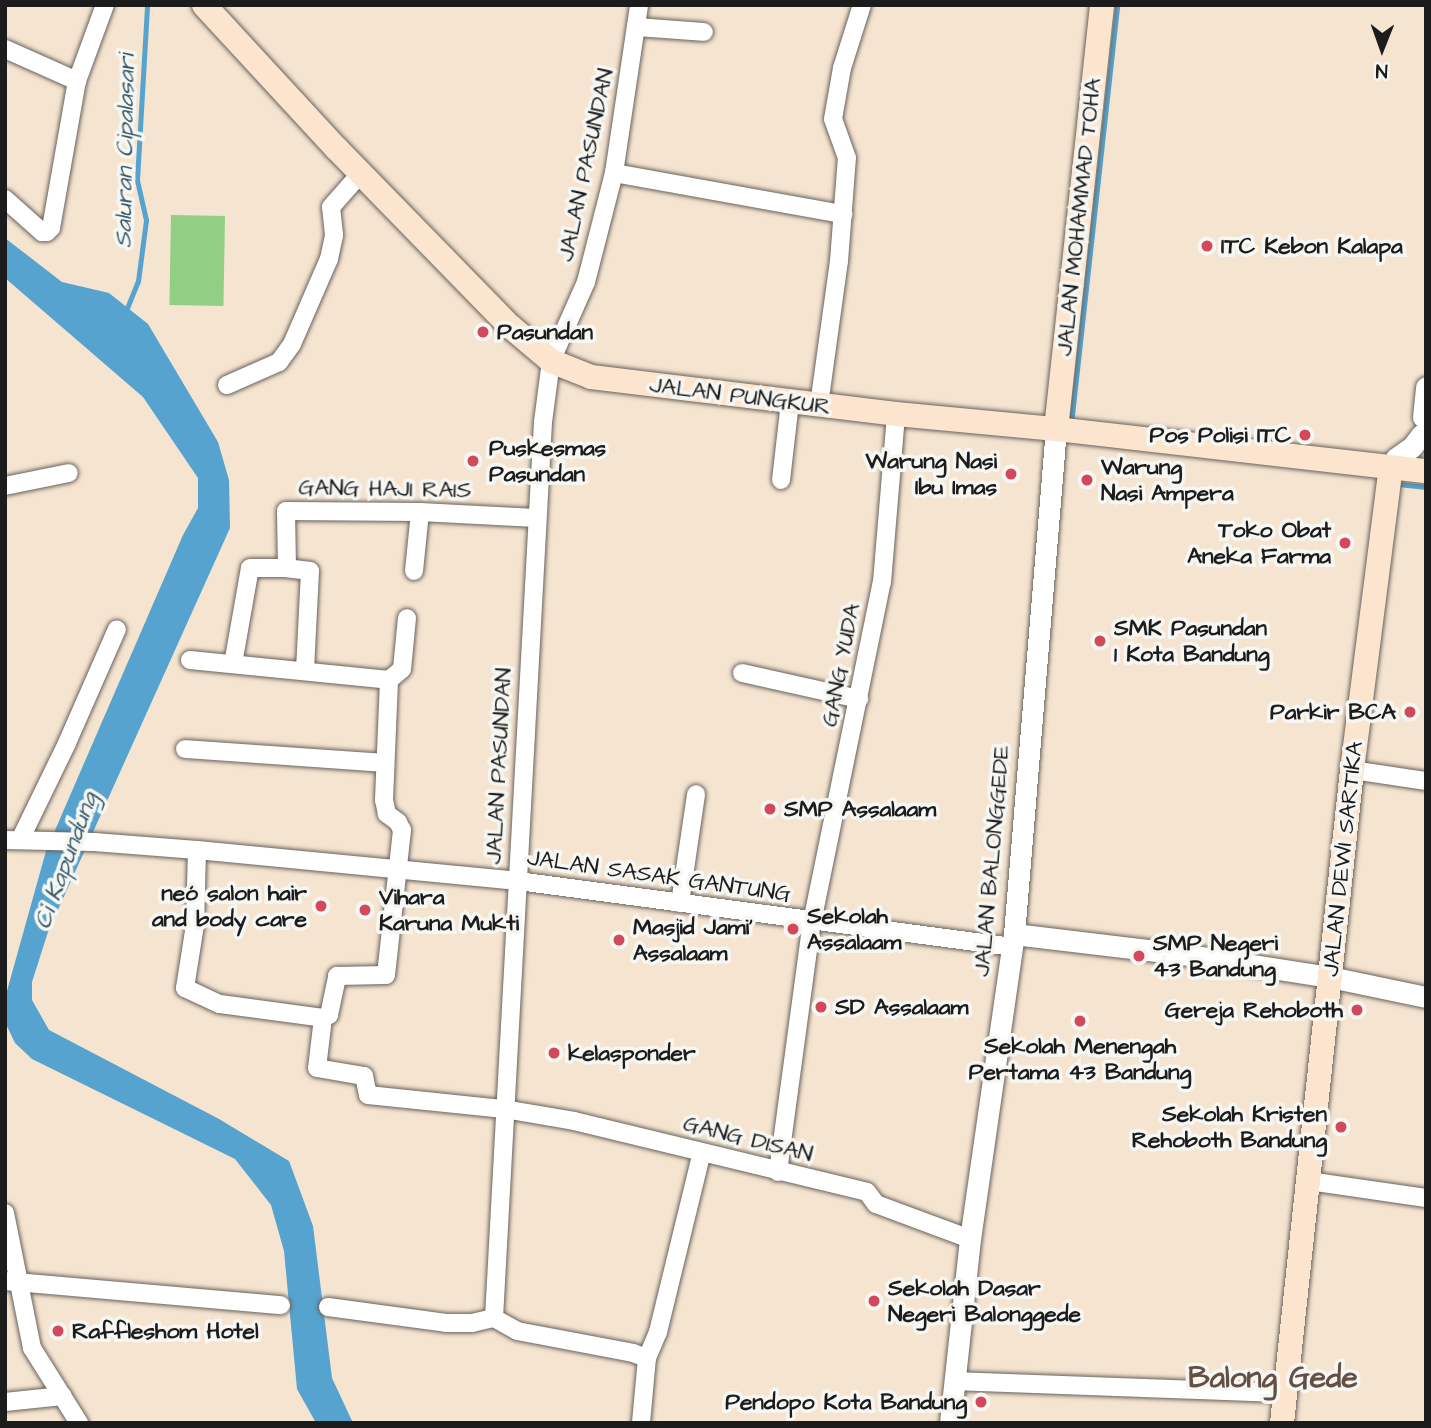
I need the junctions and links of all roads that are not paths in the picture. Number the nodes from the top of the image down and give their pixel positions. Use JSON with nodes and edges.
{"nodes":[{"id":1,"x":105,"y":5,"type":"edge"},
{"id":2,"x":204,"y":5,"type":"edge"},
{"id":3,"x":639,"y":5,"type":"edge"},
{"id":4,"x":862,"y":5,"type":"edge"},
{"id":5,"x":1102,"y":5,"type":"edge"},
{"id":6,"x":636,"y":27,"type":"junction"},
{"id":7,"x":704,"y":32,"type":"dead end"},
{"id":8,"x":5,"y":49,"type":"edge"},
{"id":9,"x":77,"y":81,"type":"junction"},
{"id":10,"x":361,"y":173,"type":"junction"},
{"id":11,"x":614,"y":173,"type":"junction"},
{"id":12,"x":5,"y":200,"type":"edge"},
{"id":13,"x":843,"y":214,"type":"junction"},
{"id":14,"x":551,"y":361,"type":"junction"},
{"id":15,"x":227,"y":385,"type":"dead end"},
{"id":16,"x":1426,"y":387,"type":"edge"},
{"id":17,"x":790,"y":402,"type":"junction"},
{"id":18,"x":820,"y":405,"type":"junction"},
{"id":19,"x":896,"y":414,"type":"junction"},
{"id":20,"x":1056,"y":429,"type":"junction"},
{"id":21,"x":1391,"y":467,"type":"junction"},
{"id":22,"x":1426,"y":471,"type":"edge"},
{"id":23,"x":69,"y":473,"type":"dead end"},
{"id":24,"x":781,"y":480,"type":"dead end"},
{"id":25,"x":5,"y":486,"type":"edge"},
{"id":26,"x":420,"y":512,"type":"junction"},
{"id":27,"x":536,"y":519,"type":"junction"},
{"id":28,"x":287,"y":568,"type":"junction"},
{"id":29,"x":414,"y":572,"type":"dead end"},
{"id":30,"x":407,"y":618,"type":"dead end"},
{"id":31,"x":117,"y":629,"type":"dead end"},
{"id":32,"x":190,"y":660,"type":"dead end"},
{"id":33,"x":233,"y":664,"type":"junction"},
{"id":34,"x":305,"y":670,"type":"junction"},
{"id":35,"x":741,"y":673,"type":"dead end"},
{"id":36,"x":389,"y":680,"type":"junction"},
{"id":37,"x":859,"y":699,"type":"junction"},
{"id":38,"x":185,"y":748,"type":"dead end"},
{"id":39,"x":384,"y":763,"type":"junction"},
{"id":40,"x":1352,"y":770,"type":"junction"},
{"id":41,"x":1426,"y":781,"type":"edge"},
{"id":42,"x":696,"y":794,"type":"dead end"},
{"id":43,"x":21,"y":840,"type":"edge"},
{"id":44,"x":197,"y":850,"type":"junction"},
{"id":45,"x":397,"y":870,"type":"junction"},
{"id":46,"x":518,"y":881,"type":"junction"},
{"id":47,"x":680,"y":903,"type":"junction"},
{"id":48,"x":812,"y":922,"type":"junction"},
{"id":49,"x":1013,"y":941,"type":"junction"},
{"id":50,"x":1330,"y":977,"type":"junction"},
{"id":51,"x":1426,"y":997,"type":"edge"},
{"id":52,"x":323,"y":1018,"type":"junction"},
{"id":53,"x":504,"y":1109,"type":"junction"},
{"id":54,"x":702,"y":1152,"type":"junction"},
{"id":55,"x":778,"y":1172,"type":"junction"},
{"id":56,"x":1308,"y":1181,"type":"junction"},
{"id":57,"x":1426,"y":1198,"type":"edge"},
{"id":58,"x":5,"y":1213,"type":"edge"},
{"id":59,"x":970,"y":1238,"type":"junction"},
{"id":60,"x":12,"y":1282,"type":"edge"},
{"id":61,"x":281,"y":1305,"type":"dead end"},
{"id":62,"x":328,"y":1307,"type":"dead end"},
{"id":63,"x":494,"y":1318,"type":"junction"},
{"id":64,"x":647,"y":1358,"type":"junction"},
{"id":65,"x":955,"y":1381,"type":"junction"},
{"id":66,"x":1285,"y":1393,"type":"junction"},
{"id":67,"x":63,"y":1396,"type":"junction"},
{"id":68,"x":5,"y":1402,"type":"edge"},
{"id":69,"x":79,"y":1423,"type":"edge"},
{"id":70,"x":641,"y":1423,"type":"edge"},
{"id":71,"x":950,"y":1423,"type":"edge"},
{"id":72,"x":1282,"y":1423,"type":"edge"}],
"edges":[{"from":1,"to":9,"type":"street"},
{"from":2,"to":10,"type":"main road","name":"JALAN PUNGKUR"},
{"from":3,"to":6,"type":"street","name":"JALAN PASUNDAN"},
{"from":4,"to":13,"type":"street"},
{"from":5,"to":20,"type":"main road","name":"JALAN MOHAMMAD TOHA"},
{"from":6,"to":7,"type":"street"},
{"from":6,"to":11,"type":"street","name":"JALAN PASUNDAN"},
{"from":8,"to":9,"type":"street"},
{"from":9,"to":12,"type":"street"},
{"from":10,"to":14,"type":"main road","name":"JALAN PUNGKUR"},
{"from":10,"to":15,"type":"street"},
{"from":11,"to":13,"type":"street"},
{"from":11,"to":14,"type":"street","name":"JALAN PASUNDAN"},
{"from":13,"to":18,"type":"street"},
{"from":14,"to":17,"type":"main road","name":"JALAN PUNGKUR"},
{"from":14,"to":27,"type":"street","name":"JALAN PASUNDAN"},
{"from":16,"to":21,"type":"street"},
{"from":17,"to":18,"type":"main road","name":"JALAN PUNGKUR"},
{"from":17,"to":24,"type":"street"},
{"from":18,"to":19,"type":"main road","name":"JALAN PUNGKUR"},
{"from":19,"to":20,"type":"main road","name":"JALAN PUNGKUR"},
{"from":19,"to":37,"type":"street","name":"GANG YUDA"},
{"from":20,"to":21,"type":"main road","name":"JALAN PUNGKUR"},
{"from":20,"to":49,"type":"street","name":"JALAN BALONGGEDE"},
{"from":21,"to":22,"type":"main road","name":"JALAN PUNGKUR"},
{"from":21,"to":40,"type":"main road","name":"JALAN DEWI SARTIKA"},
{"from":23,"to":25,"type":"street"},
{"from":26,"to":27,"type":"street","name":"GANG HAJI RAIS"},
{"from":26,"to":28,"type":"street","name":"GANG HAJI RAIS"},
{"from":26,"to":29,"type":"street"},
{"from":27,"to":46,"type":"street","name":"JALAN PASUNDAN"},
{"from":28,"to":33,"type":"street"},
{"from":28,"to":34,"type":"street"},
{"from":30,"to":36,"type":"street"},
{"from":31,"to":43,"type":"street"},
{"from":32,"to":33,"type":"street"},
{"from":33,"to":34,"type":"street"},
{"from":34,"to":36,"type":"street"},
{"from":35,"to":37,"type":"street"},
{"from":36,"to":39,"type":"street"},
{"from":37,"to":48,"type":"street","name":"GANG YUDA"},
{"from":38,"to":39,"type":"street"},
{"from":39,"to":45,"type":"street"},
{"from":40,"to":41,"type":"street"},
{"from":40,"to":50,"type":"main road","name":"JALAN DEWI SARTIKA"},
{"from":42,"to":47,"type":"street"},
{"from":43,"to":44,"type":"street","name":"JALAN SASAK GANTUNG"},
{"from":44,"to":45,"type":"street","name":"JALAN SASAK GANTUNG"},
{"from":44,"to":52,"type":"street"},
{"from":45,"to":46,"type":"street","name":"JALAN SASAK GANTUNG"},
{"from":45,"to":52,"type":"street"},
{"from":46,"to":47,"type":"street","name":"JALAN SASAK GANTUNG"},
{"from":46,"to":53,"type":"street","name":"JALAN PASUNDAN"},
{"from":47,"to":48,"type":"street","name":"JALAN SASAK GANTUNG"},
{"from":48,"to":49,"type":"street","name":"JALAN SASAK GANTUNG"},
{"from":48,"to":55,"type":"street","name":"GANG YUDA"},
{"from":49,"to":50,"type":"street"},
{"from":49,"to":59,"type":"street","name":"JALAN BALONGGEDE"},
{"from":50,"to":51,"type":"street"},
{"from":50,"to":56,"type":"main road","name":"JALAN DEWI SARTIKA"},
{"from":52,"to":53,"type":"street","name":"GANG DISAN"},
{"from":53,"to":54,"type":"street","name":"GANG DISAN"},
{"from":53,"to":63,"type":"street","name":"JALAN PASUNDAN"},
{"from":54,"to":55,"type":"street","name":"GANG DISAN"},
{"from":54,"to":64,"type":"street"},
{"from":55,"to":59,"type":"street","name":"GANG DISAN"},
{"from":56,"to":57,"type":"street"},
{"from":56,"to":66,"type":"main road","name":"JALAN DEWI SARTIKA"},
{"from":58,"to":60,"type":"street"},
{"from":59,"to":65,"type":"street","name":"JALAN BALONGGEDE"},
{"from":60,"to":61,"type":"street"},
{"from":60,"to":67,"type":"street"},
{"from":62,"to":63,"type":"street"},
{"from":63,"to":64,"type":"street"},
{"from":64,"to":70,"type":"street"},
{"from":65,"to":66,"type":"street"},
{"from":65,"to":71,"type":"street","name":"JALAN BALONGGEDE"},
{"from":66,"to":72,"type":"main road","name":"JALAN DEWI SARTIKA"},
{"from":67,"to":68,"type":"street"},
{"from":67,"to":69,"type":"street"}]}
